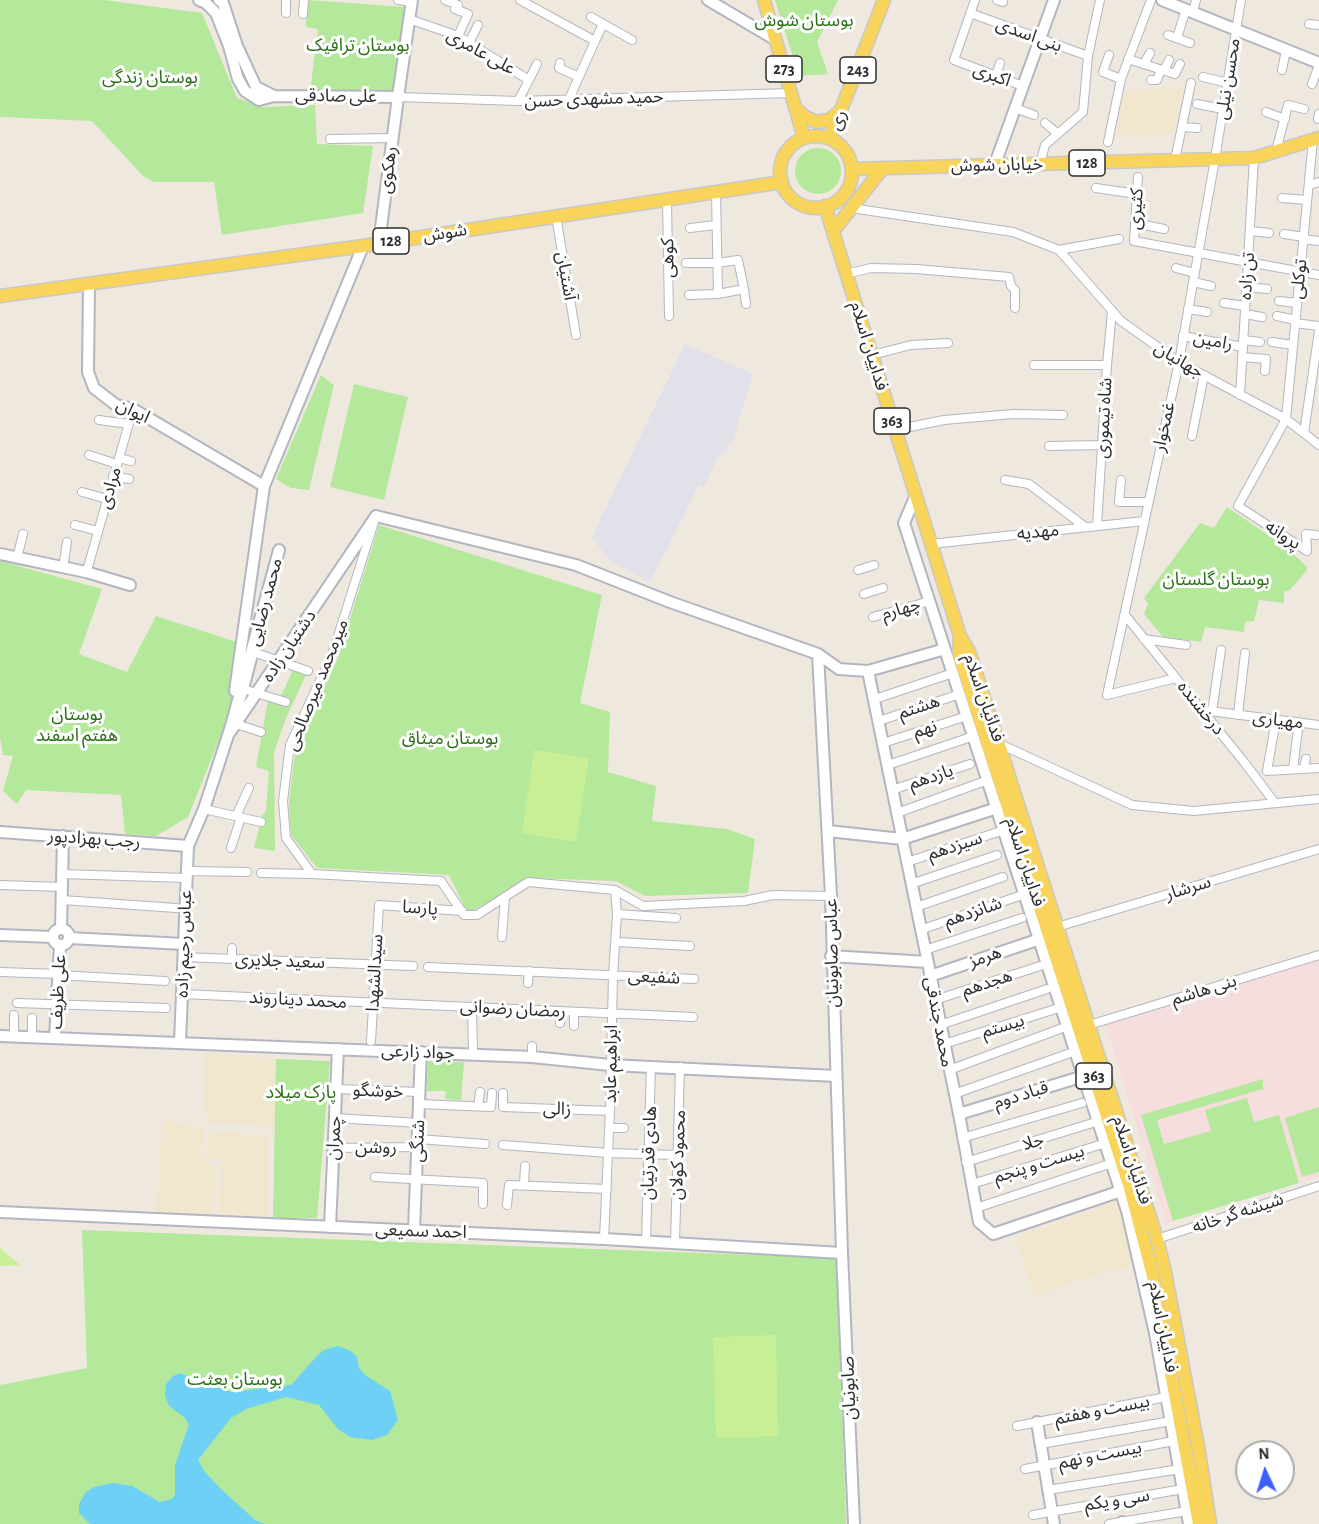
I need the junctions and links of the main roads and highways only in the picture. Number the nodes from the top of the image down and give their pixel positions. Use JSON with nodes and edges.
{"nodes":[{"id":1,"x":764,"y":0,"type":"edge"},
{"id":2,"x":884,"y":0,"type":"edge"},
{"id":3,"x":793,"y":99,"type":"junction"},
{"id":4,"x":845,"y":104,"type":"junction"},
{"id":5,"x":804,"y":138,"type":"junction"},
{"id":6,"x":830,"y":138,"type":"junction"},
{"id":7,"x":1316,"y":139,"type":"edge"},
{"id":8,"x":883,"y":168,"type":"junction"},
{"id":9,"x":852,"y":169,"type":"junction"},
{"id":10,"x":782,"y":182,"type":"junction"},
{"id":11,"x":825,"y":206,"type":"junction"},
{"id":12,"x":833,"y":231,"type":"junction"},
{"id":13,"x":0,"y":296,"type":"edge"},
{"id":14,"x":960,"y":636,"type":"junction"},
{"id":15,"x":1199,"y":1452,"type":"junction"},
{"id":16,"x":1200,"y":1524,"type":"edge"},
{"id":17,"x":1204,"y":1524,"type":"edge"},
{"id":18,"x":1210,"y":1524,"type":"edge"}],
"edges":[{"from":1,"to":3,"type":"main road","number":"273"},
{"from":2,"to":4,"type":"main road","name":"ری","number":"243"},
{"from":3,"to":4,"type":"main road"},
{"from":3,"to":5,"type":"main road","number":"273"},
{"from":4,"to":6,"type":"main road","name":"ری","number":"243"},
{"from":5,"to":6,"type":"main road"},
{"from":5,"to":10,"type":"main road"},
{"from":6,"to":9,"type":"main road"},
{"from":7,"to":8,"type":"main road","name":"خیابان شوش","number":"128"},
{"from":8,"to":9,"type":"main road","name":"خیابان شوش","number":"128"},
{"from":8,"to":12,"type":"main road"},
{"from":9,"to":11,"type":"main road"},
{"from":10,"to":11,"type":"main road"},
{"from":10,"to":13,"type":"main road","name":"شوش","number":"128"},
{"from":11,"to":12,"type":"main road","name":"فداییان اسلام","number":"363"},
{"from":12,"to":14,"type":"main road","name":"فداییان اسلام","number":"363"},
{"from":14,"to":15,"type":"main road","name":"فدائیان اسلام"},
{"from":14,"to":16,"type":"main road","name":"فداییان اسلام","number":"363"},
{"from":15,"to":17,"type":"main road"},
{"from":15,"to":18,"type":"main road","name":"فدائیان اسلام"}]}
